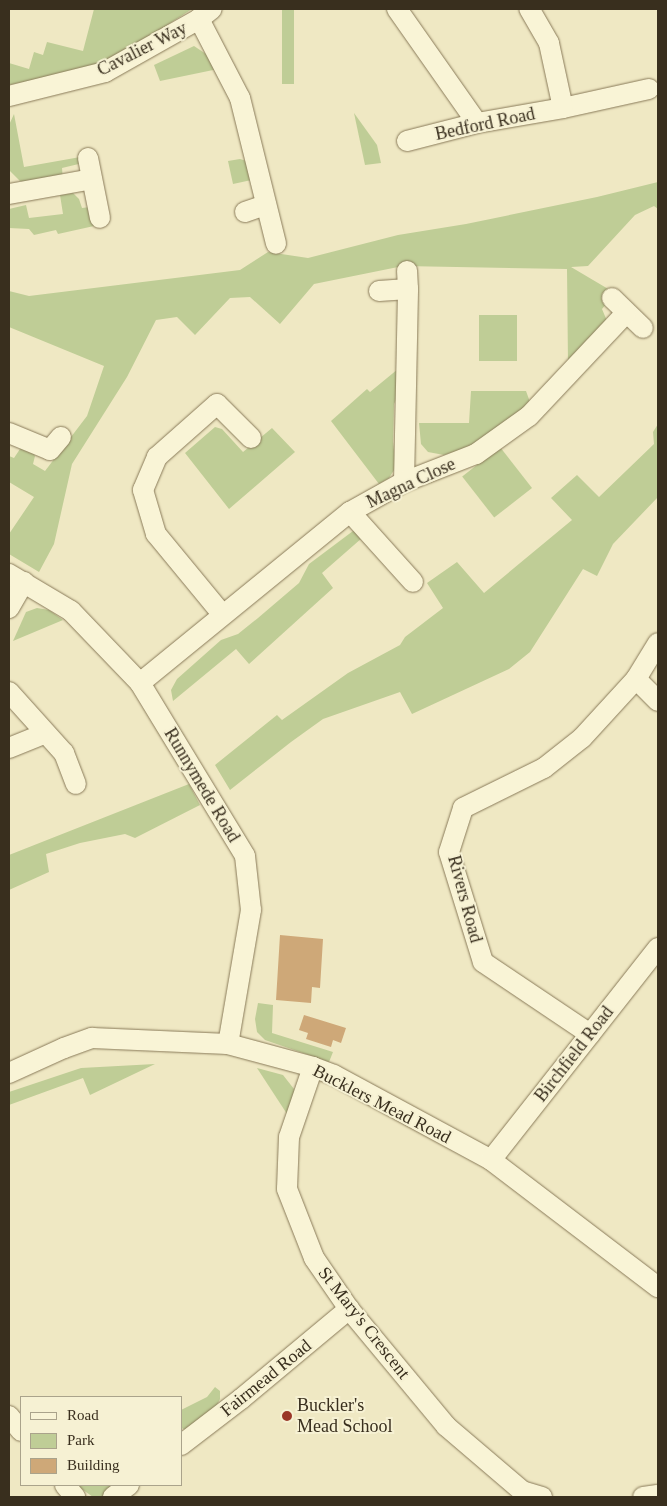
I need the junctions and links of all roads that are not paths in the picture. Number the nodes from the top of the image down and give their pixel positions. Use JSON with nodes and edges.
{"nodes":[{"id":1,"x":398,"y":9,"type":"edge"},
{"id":2,"x":529,"y":9,"type":"edge"},
{"id":3,"x":206,"y":14,"type":"edge"},
{"id":4,"x":649,"y":89,"type":"dead end"},
{"id":5,"x":9,"y":96,"type":"edge"},
{"id":6,"x":563,"y":108,"type":"junction"},
{"id":7,"x":477,"y":123,"type":"junction"},
{"id":8,"x":407,"y":141,"type":"dead end"},
{"id":9,"x":88,"y":158,"type":"dead end"},
{"id":10,"x":92,"y":179,"type":"junction"},
{"id":11,"x":9,"y":194,"type":"edge"},
{"id":12,"x":265,"y":205,"type":"junction"},
{"id":13,"x":245,"y":212,"type":"dead end"},
{"id":14,"x":100,"y":218,"type":"dead end"},
{"id":15,"x":276,"y":244,"type":"dead end"},
{"id":16,"x":379,"y":291,"type":"dead end"},
{"id":17,"x":612,"y":298,"type":"dead end"},
{"id":18,"x":626,"y":313,"type":"junction"},
{"id":19,"x":642,"y":328,"type":"dead end"},
{"id":20,"x":9,"y":433,"type":"edge"},
{"id":21,"x":251,"y":438,"type":"dead end"},
{"id":22,"x":51,"y":449,"type":"dead end"},
{"id":23,"x":404,"y":482,"type":"junction"},
{"id":24,"x":350,"y":512,"type":"junction"},
{"id":25,"x":16,"y":578,"type":"edge"},
{"id":26,"x":413,"y":582,"type":"dead end"},
{"id":27,"x":9,"y":608,"type":"edge"},
{"id":28,"x":222,"y":614,"type":"junction"},
{"id":29,"x":658,"y":643,"type":"edge"},
{"id":30,"x":636,"y":679,"type":"junction"},
{"id":31,"x":140,"y":683,"type":"junction"},
{"id":32,"x":9,"y":692,"type":"edge"},
{"id":33,"x":658,"y":702,"type":"edge"},
{"id":34,"x":44,"y":734,"type":"junction"},
{"id":35,"x":9,"y":748,"type":"edge"},
{"id":36,"x":76,"y":784,"type":"dead end"},
{"id":37,"x":658,"y":948,"type":"edge"},
{"id":38,"x":590,"y":1034,"type":"junction"},
{"id":39,"x":228,"y":1044,"type":"junction"},
{"id":40,"x":313,"y":1067,"type":"junction"},
{"id":41,"x":9,"y":1074,"type":"edge"},
{"id":42,"x":491,"y":1160,"type":"junction"},
{"id":43,"x":658,"y":1288,"type":"edge"},
{"id":44,"x":349,"y":1309,"type":"junction"},
{"id":45,"x":9,"y":1416,"type":"edge"},
{"id":46,"x":20,"y":1430,"type":"edge"},
{"id":47,"x":182,"y":1444,"type":"edge"},
{"id":48,"x":66,"y":1486,"type":"edge"},
{"id":49,"x":129,"y":1486,"type":"edge"},
{"id":50,"x":658,"y":1495,"type":"edge"},
{"id":51,"x":75,"y":1497,"type":"edge"},
{"id":52,"x":113,"y":1497,"type":"edge"},
{"id":53,"x":542,"y":1497,"type":"edge"},
{"id":54,"x":643,"y":1497,"type":"edge"}],
"edges":[{"from":1,"to":7,"type":"street"},
{"from":2,"to":6,"type":"street"},
{"from":3,"to":5,"type":"street","name":"Cavalier Way"},
{"from":3,"to":12,"type":"street"},
{"from":4,"to":6,"type":"street","name":"Bedford Road"},
{"from":6,"to":7,"type":"street","name":"Bedford Road"},
{"from":7,"to":8,"type":"street","name":"Bedford Road"},
{"from":9,"to":10,"type":"street"},
{"from":10,"to":11,"type":"street"},
{"from":10,"to":14,"type":"street"},
{"from":12,"to":13,"type":"street"},
{"from":12,"to":15,"type":"street"},
{"from":16,"to":23,"type":"street"},
{"from":17,"to":18,"type":"street"},
{"from":18,"to":19,"type":"street"},
{"from":18,"to":23,"type":"street","name":"Magna Close"},
{"from":20,"to":22,"type":"street"},
{"from":21,"to":28,"type":"street"},
{"from":23,"to":24,"type":"street","name":"Magna Close"},
{"from":24,"to":26,"type":"street"},
{"from":24,"to":28,"type":"street","name":"Magna Close"},
{"from":25,"to":27,"type":"street","name":"Runnymede Road"},
{"from":25,"to":31,"type":"street","name":"Runnymede Road"},
{"from":28,"to":31,"type":"street","name":"Magna Close"},
{"from":29,"to":30,"type":"street","name":"Rivers Road"},
{"from":30,"to":33,"type":"street"},
{"from":30,"to":38,"type":"street","name":"Rivers Road"},
{"from":31,"to":39,"type":"street","name":"Runnymede Road"},
{"from":32,"to":34,"type":"street"},
{"from":34,"to":35,"type":"street"},
{"from":34,"to":36,"type":"street"},
{"from":37,"to":38,"type":"street","name":"Birchfield Road"},
{"from":38,"to":42,"type":"street","name":"Birchfield Road"},
{"from":39,"to":40,"type":"street","name":"Bucklers Mead Road"},
{"from":39,"to":41,"type":"street","name":"Bucklers Mead Road"},
{"from":40,"to":42,"type":"street","name":"Bucklers Mead Road"},
{"from":40,"to":44,"type":"street","name":"St Mary's Crescent"},
{"from":42,"to":43,"type":"street","name":"Bucklers Mead Road"},
{"from":44,"to":47,"type":"street","name":"Fairmead Road"},
{"from":44,"to":53,"type":"street","name":"St Mary's Crescent"},
{"from":45,"to":46,"type":"street"},
{"from":48,"to":51,"type":"street"},
{"from":49,"to":52,"type":"street"},
{"from":50,"to":54,"type":"street"}]}
